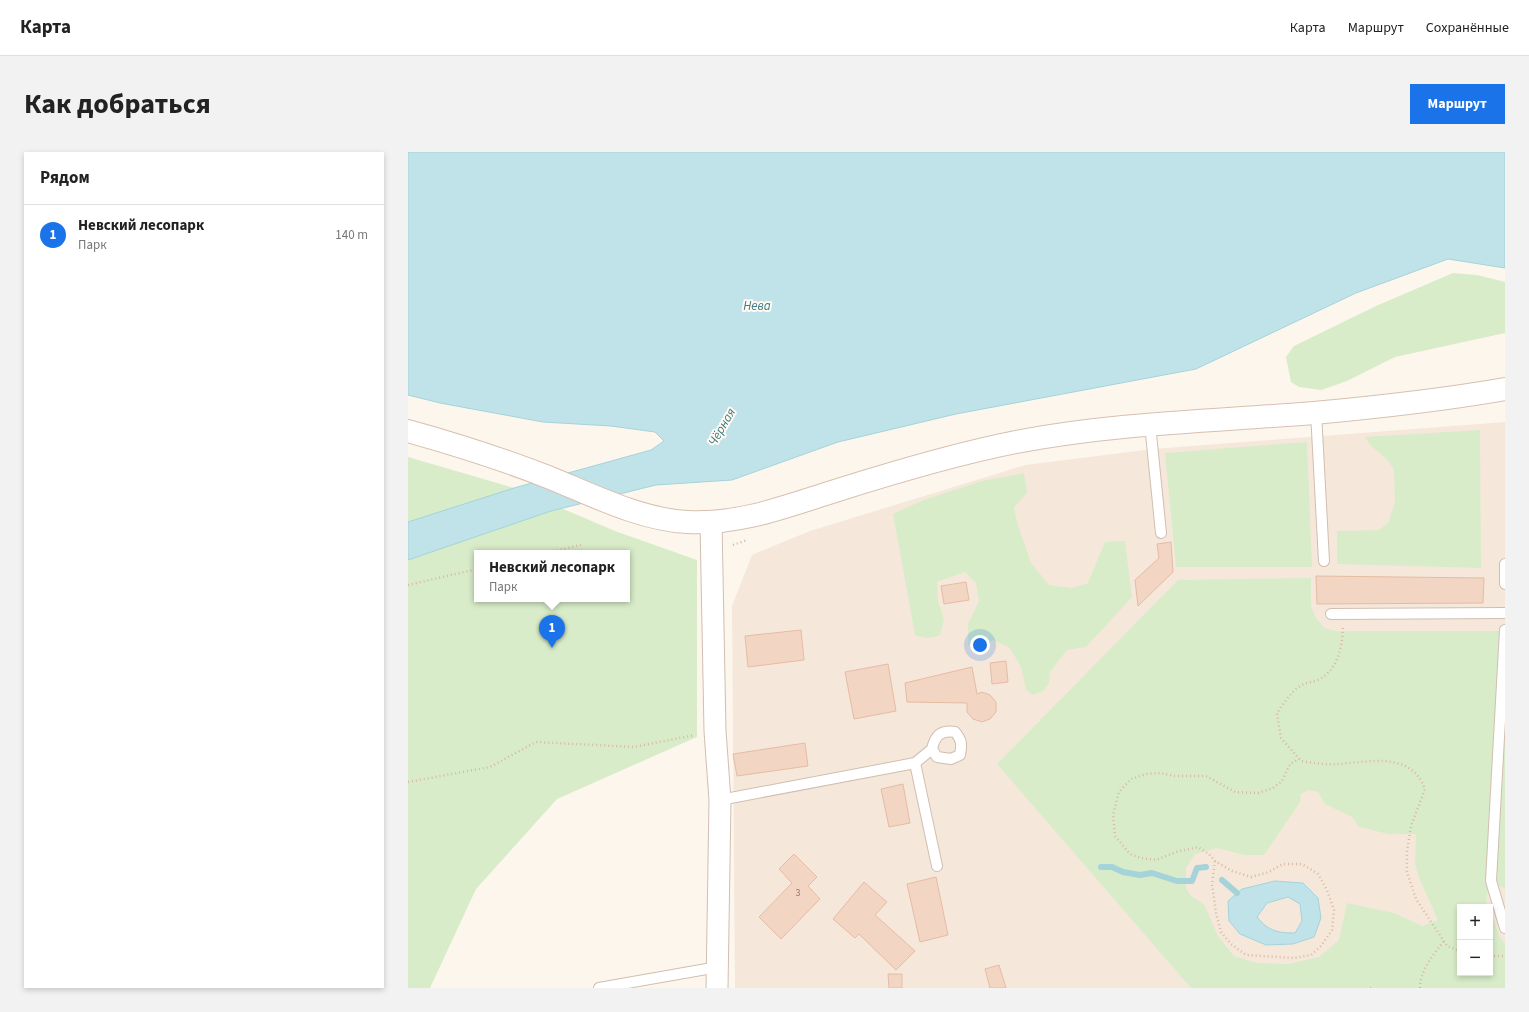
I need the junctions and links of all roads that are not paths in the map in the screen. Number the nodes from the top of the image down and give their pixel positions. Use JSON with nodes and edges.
{"nodes":[{"id":1,"x":1505,"y":389,"type":"edge"},
{"id":2,"x":1316,"y":412,"type":"junction"},
{"id":3,"x":1150,"y":424,"type":"junction"},
{"id":4,"x":408,"y":431,"type":"edge"},
{"id":5,"x":711,"y":522,"type":"junction"},
{"id":6,"x":1161,"y":533,"type":"dead end"},
{"id":7,"x":1324,"y":561,"type":"dead end"},
{"id":8,"x":1505,"y":564,"type":"edge"},
{"id":9,"x":1505,"y":584,"type":"edge"},
{"id":10,"x":1505,"y":612,"type":"edge"},
{"id":11,"x":1330,"y":614,"type":"dead end"},
{"id":12,"x":1505,"y":630,"type":"edge"},
{"id":13,"x":932,"y":749,"type":"dead end"},
{"id":14,"x":914,"y":763,"type":"junction"},
{"id":15,"x":720,"y":800,"type":"junction"},
{"id":16,"x":937,"y":866,"type":"dead end"},
{"id":17,"x":1500,"y":898,"type":"edge"},
{"id":18,"x":1505,"y":928,"type":"edge"},
{"id":19,"x":718,"y":967,"type":"junction"},
{"id":20,"x":599,"y":988,"type":"edge"},
{"id":21,"x":717,"y":988,"type":"edge"}],
"edges":[{"from":1,"to":2,"type":"main road"},
{"from":2,"to":3,"type":"main road"},
{"from":2,"to":7,"type":"lane"},
{"from":3,"to":5,"type":"main road"},
{"from":3,"to":6,"type":"lane"},
{"from":4,"to":5,"type":"main road"},
{"from":5,"to":15,"type":"street"},
{"from":8,"to":9,"type":"lane"},
{"from":10,"to":11,"type":"lane"},
{"from":12,"to":17,"type":"lane"},
{"from":13,"to":14,"type":"lane"},
{"from":14,"to":15,"type":"lane"},
{"from":14,"to":16,"type":"lane"},
{"from":15,"to":19,"type":"street"},
{"from":17,"to":18,"type":"lane"},
{"from":19,"to":20,"type":"lane"},
{"from":19,"to":21,"type":"street"}]}
